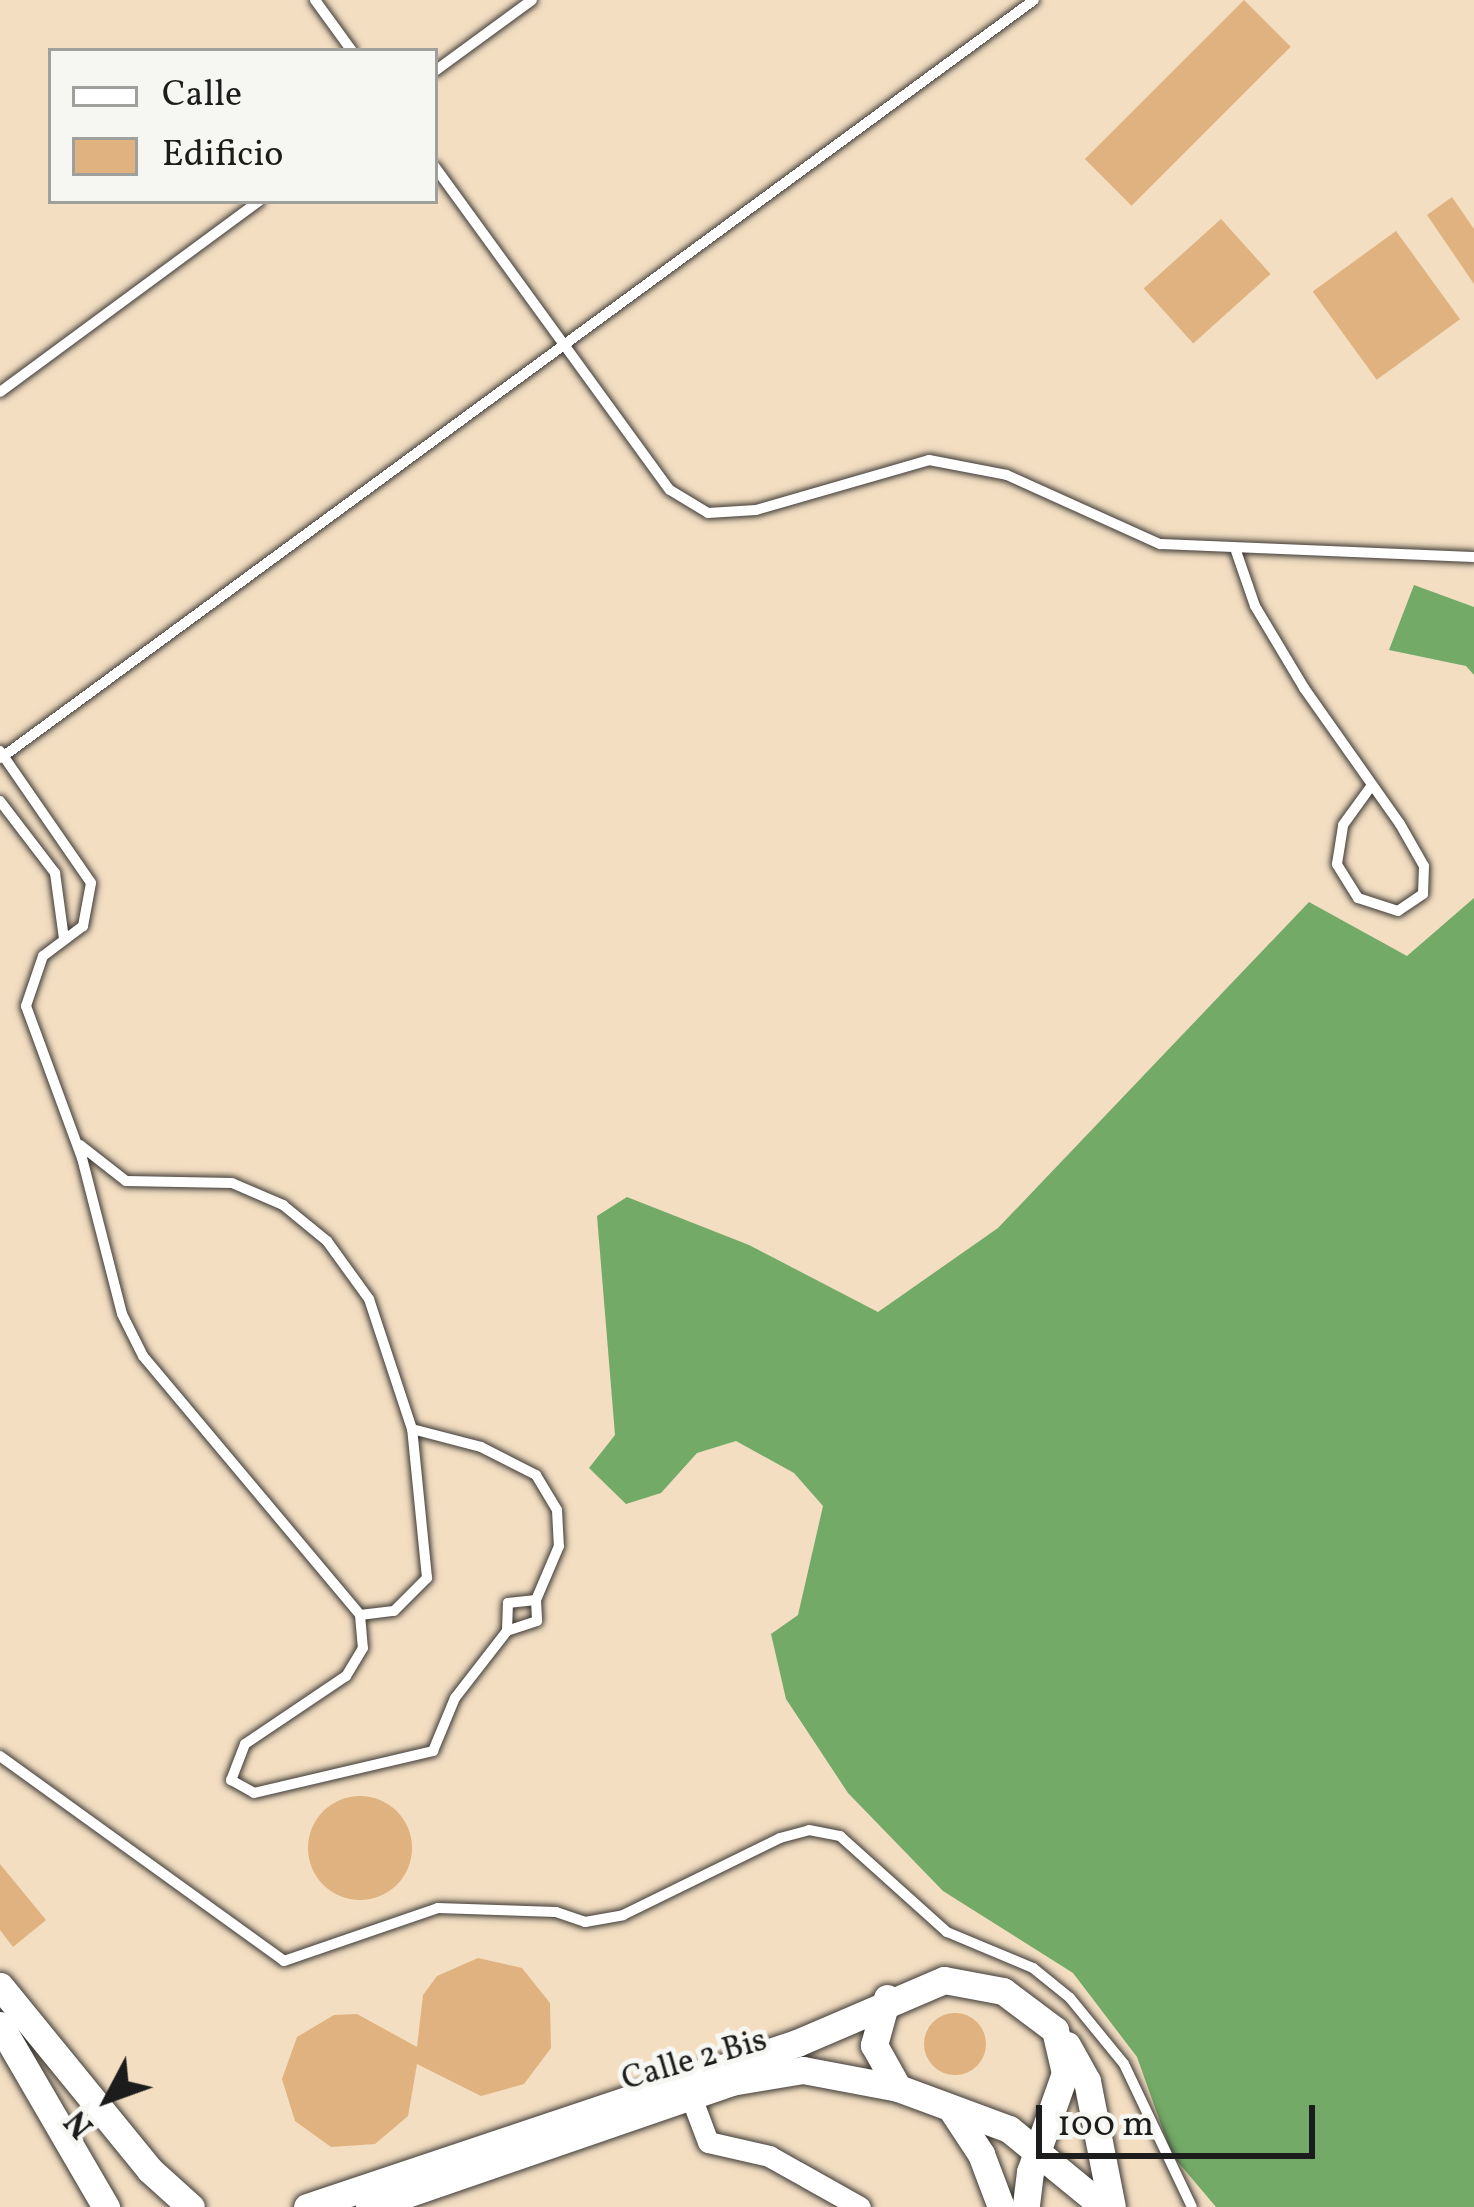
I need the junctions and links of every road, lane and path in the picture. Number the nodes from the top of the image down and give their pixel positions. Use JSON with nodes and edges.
{"nodes":[{"id":1,"x":315,"y":0,"type":"edge"},
{"id":2,"x":532,"y":0,"type":"edge"},
{"id":3,"x":1034,"y":0,"type":"edge"},
{"id":4,"x":350,"y":48,"type":"edge"},
{"id":5,"x":438,"y":69,"type":"edge"},
{"id":6,"x":438,"y":170,"type":"edge"},
{"id":7,"x":255,"y":204,"type":"edge"},
{"id":8,"x":562,"y":350,"type":"junction"},
{"id":9,"x":0,"y":392,"type":"edge"},
{"id":10,"x":1236,"y":551,"type":"junction"},
{"id":11,"x":1474,"y":557,"type":"edge"},
{"id":12,"x":1,"y":756,"type":"edge"},
{"id":13,"x":1372,"y":785,"type":"junction"},
{"id":14,"x":0,"y":801,"type":"edge"},
{"id":15,"x":64,"y":939,"type":"junction"},
{"id":16,"x":75,"y":1141,"type":"junction"},
{"id":17,"x":412,"y":1429,"type":"junction"},
{"id":18,"x":536,"y":1600,"type":"junction"},
{"id":19,"x":360,"y":1615,"type":"junction"},
{"id":20,"x":507,"y":1631,"type":"junction"},
{"id":21,"x":0,"y":1756,"type":"edge"},
{"id":22,"x":0,"y":1985,"type":"edge"},
{"id":23,"x":887,"y":1998,"type":"junction"},
{"id":24,"x":0,"y":2025,"type":"edge"},
{"id":25,"x":1055,"y":2030,"type":"junction"},
{"id":26,"x":898,"y":2088,"type":"junction"},
{"id":27,"x":691,"y":2097,"type":"junction"},
{"id":28,"x":952,"y":2110,"type":"junction"},
{"id":29,"x":1038,"y":2150,"type":"junction"},
{"id":30,"x":106,"y":2207,"type":"edge"},
{"id":31,"x":191,"y":2207,"type":"edge"},
{"id":32,"x":307,"y":2207,"type":"edge"},
{"id":33,"x":369,"y":2207,"type":"edge"},
{"id":34,"x":860,"y":2207,"type":"edge"},
{"id":35,"x":1001,"y":2207,"type":"edge"},
{"id":36,"x":1026,"y":2207,"type":"edge"},
{"id":37,"x":1108,"y":2207,"type":"edge"},
{"id":38,"x":1192,"y":2207,"type":"edge"}],
"edges":[{"from":1,"to":4,"type":"lane"},
{"from":2,"to":5,"type":"lane"},
{"from":3,"to":8,"type":"lane"},
{"from":6,"to":8,"type":"lane"},
{"from":7,"to":9,"type":"lane"},
{"from":8,"to":10,"type":"lane"},
{"from":8,"to":12,"type":"lane"},
{"from":10,"to":11,"type":"lane"},
{"from":10,"to":13,"type":"lane"},
{"from":12,"to":15,"type":"lane"},
{"from":13,"to":13,"type":"lane"},
{"from":14,"to":15,"type":"lane"},
{"from":15,"to":16,"type":"lane"},
{"from":16,"to":17,"type":"lane"},
{"from":16,"to":19,"type":"lane"},
{"from":17,"to":18,"type":"lane"},
{"from":17,"to":19,"type":"lane"},
{"from":18,"to":20,"type":"lane"},
{"from":18,"to":20,"type":"lane"},
{"from":19,"to":20,"type":"lane"},
{"from":21,"to":38,"type":"lane"},
{"from":22,"to":31,"type":"street"},
{"from":23,"to":25,"type":"street","name":"Calle 2 Bis"},
{"from":23,"to":26,"type":"street"},
{"from":23,"to":32,"type":"street","name":"Calle 2 Bis"},
{"from":24,"to":30,"type":"street"},
{"from":25,"to":29,"type":"street"},
{"from":25,"to":37,"type":"street"},
{"from":26,"to":27,"type":"street","name":"Calle 2 Bis"},
{"from":26,"to":28,"type":"street","name":"Calle 2 Bis"},
{"from":27,"to":33,"type":"street","name":"Calle 2 Bis"},
{"from":27,"to":34,"type":"street"},
{"from":28,"to":29,"type":"street","name":"Calle 2 Bis"},
{"from":28,"to":35,"type":"street"},
{"from":29,"to":36,"type":"street"},
{"from":29,"to":37,"type":"street","name":"Calle 2 Bis"}]}
